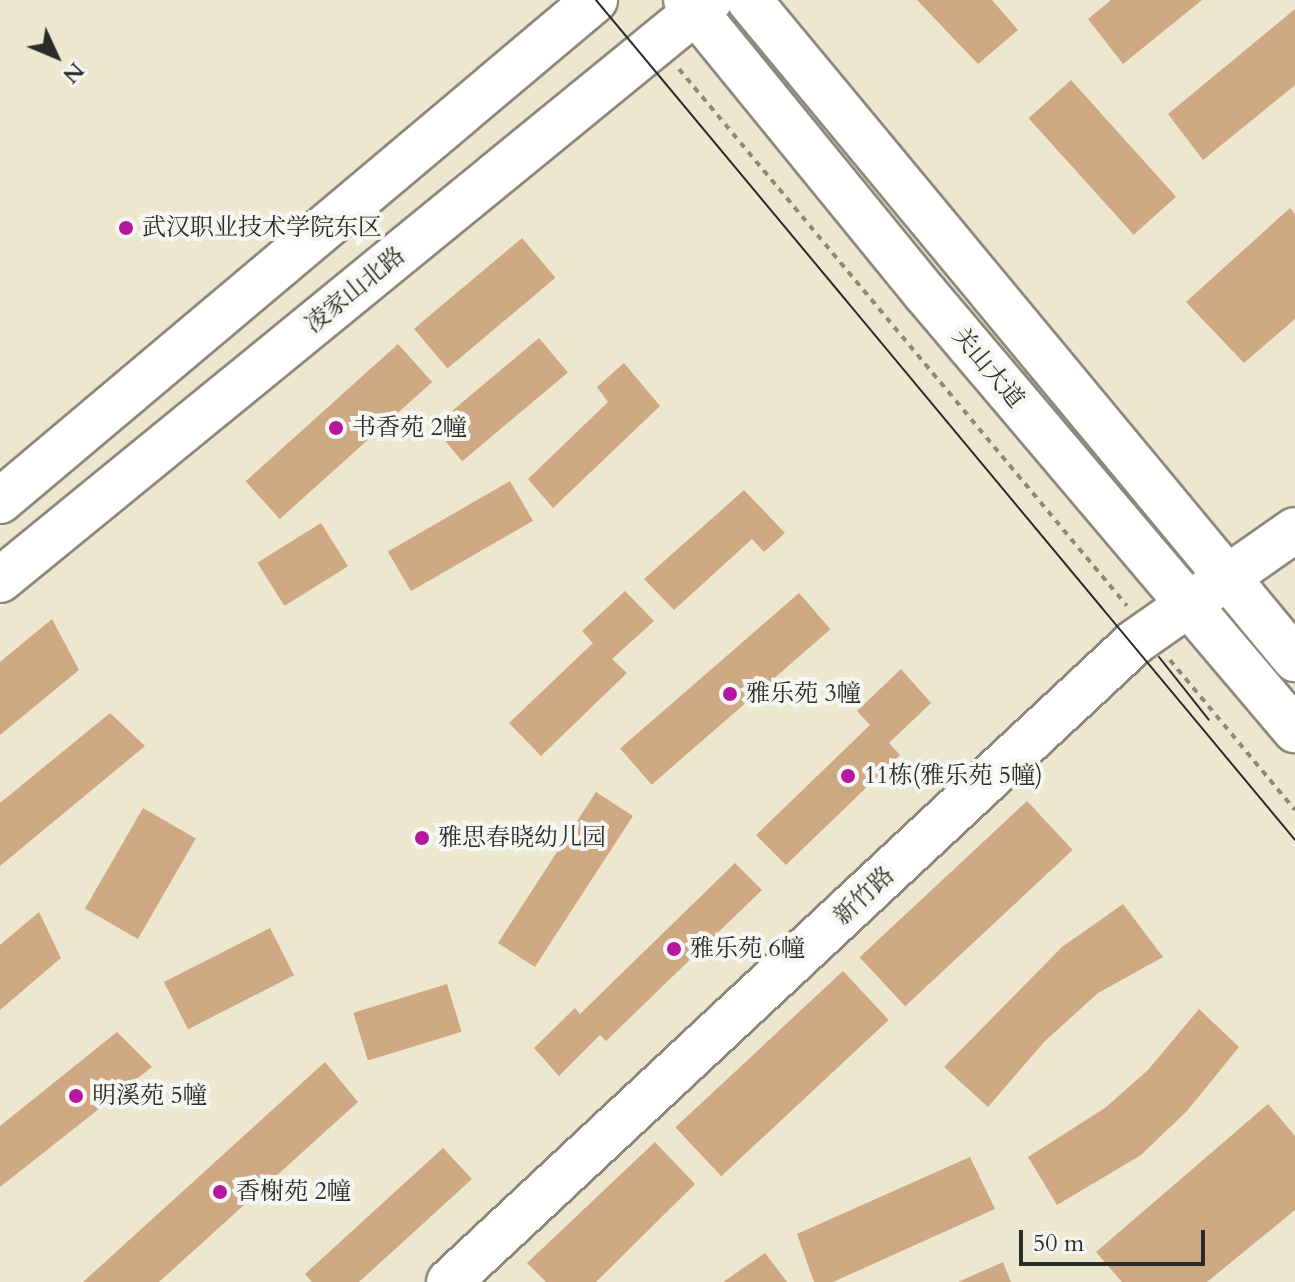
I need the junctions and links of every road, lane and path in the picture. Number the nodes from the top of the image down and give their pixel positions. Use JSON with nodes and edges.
{"nodes":[{"id":1,"x":595,"y":0,"type":"edge"},
{"id":2,"x":749,"y":0,"type":"edge"},
{"id":3,"x":698,"y":4,"type":"edge"},
{"id":4,"x":657,"y":44,"type":"junction"},
{"id":5,"x":0,"y":501,"type":"edge"},
{"id":6,"x":1295,"y":530,"type":"edge"},
{"id":7,"x":1226,"y":578,"type":"junction"},
{"id":8,"x":0,"y":580,"type":"edge"},
{"id":9,"x":1191,"y":604,"type":"junction"},
{"id":10,"x":1148,"y":632,"type":"junction"},
{"id":11,"x":1295,"y":659,"type":"edge"},
{"id":12,"x":1295,"y":730,"type":"edge"},
{"id":13,"x":1295,"y":810,"type":"edge"},
{"id":14,"x":449,"y":1282,"type":"edge"}],
"edges":[{"from":1,"to":5,"type":"main road"},
{"from":2,"to":7,"type":"main road"},
{"from":3,"to":4,"type":"main road","name":"凌家山北路"},
{"from":3,"to":9,"type":"main road","name":"关山大道"},
{"from":4,"to":8,"type":"main road","name":"凌家山北路"},
{"from":4,"to":10,"type":"path"},
{"from":6,"to":7,"type":"main road","name":"新竹路"},
{"from":7,"to":9,"type":"main road","name":"新竹路"},
{"from":7,"to":11,"type":"main road"},
{"from":9,"to":10,"type":"main road","name":"新竹路"},
{"from":9,"to":12,"type":"main road","name":"关山大道"},
{"from":10,"to":13,"type":"path"},
{"from":10,"to":14,"type":"main road","name":"新竹路"}]}
